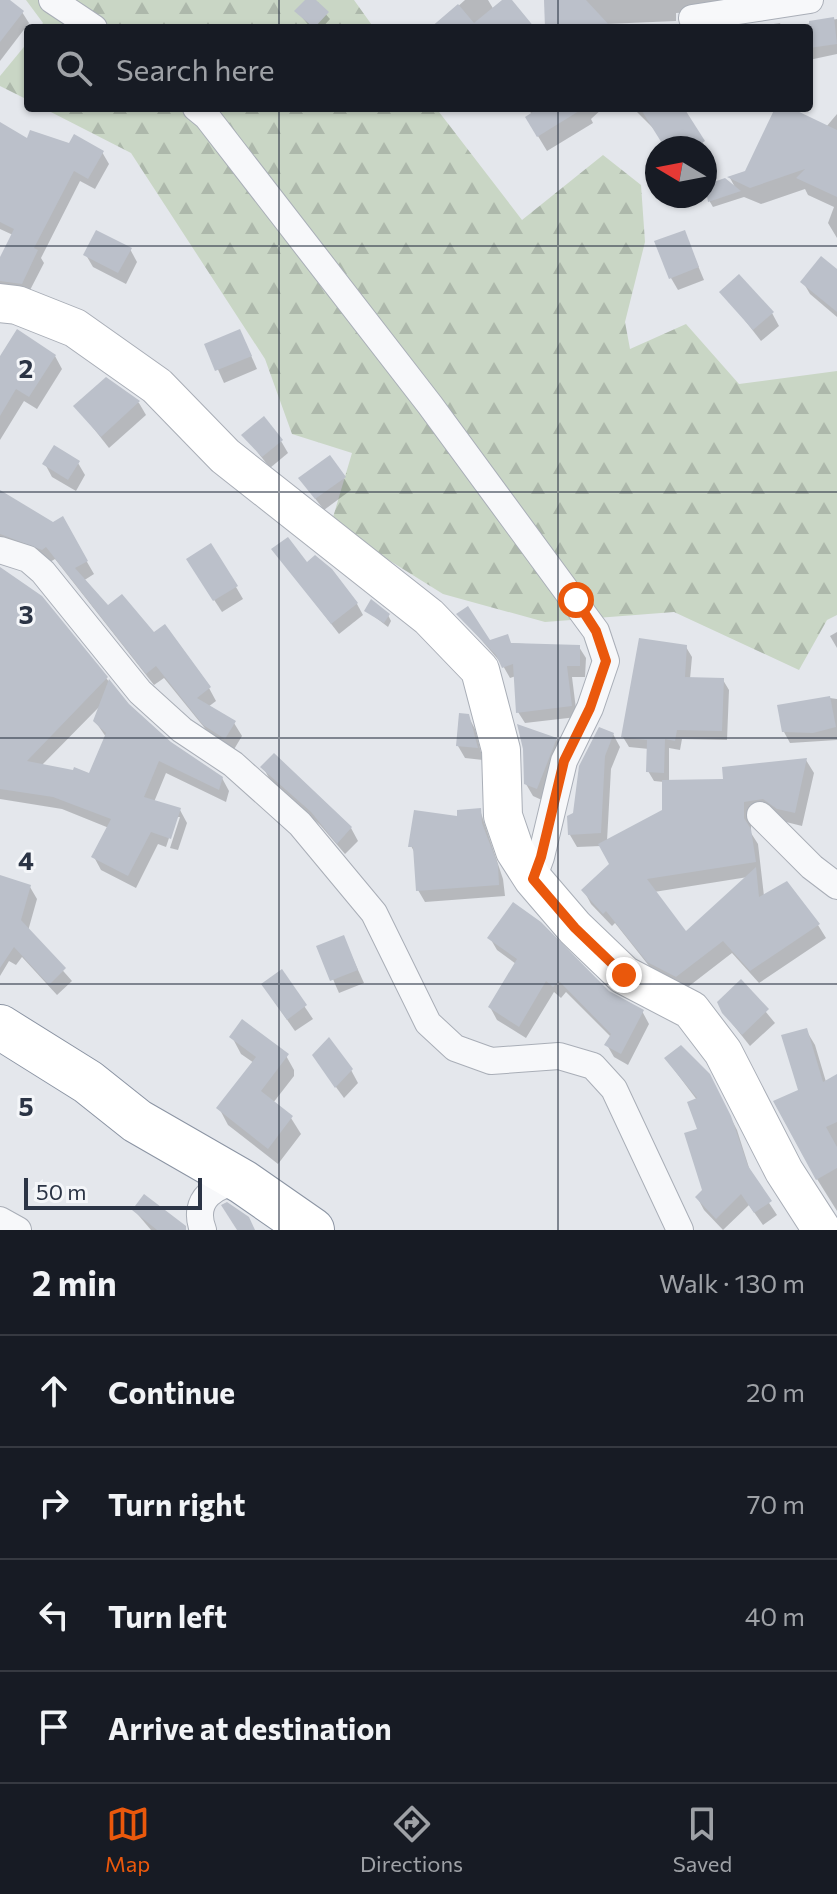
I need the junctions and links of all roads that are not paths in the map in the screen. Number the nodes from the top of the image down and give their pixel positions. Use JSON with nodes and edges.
{"nodes":[{"id":1,"x":52,"y":0,"type":"edge"},
{"id":2,"x":810,"y":0,"type":"edge"},
{"id":3,"x":692,"y":18,"type":"dead end"},
{"id":4,"x":88,"y":24,"type":"edge"},
{"id":5,"x":201,"y":112,"type":"edge"},
{"id":6,"x":0,"y":303,"type":"edge"},
{"id":7,"x":0,"y":550,"type":"edge"},
{"id":8,"x":760,"y":815,"type":"dead end"},
{"id":9,"x":533,"y":879,"type":"junction"},
{"id":10,"x":837,"y":886,"type":"edge"},
{"id":11,"x":0,"y":1027,"type":"edge"},
{"id":12,"x":243,"y":1182,"type":"junction"},
{"id":13,"x":0,"y":1220,"type":"edge"},
{"id":14,"x":18,"y":1230,"type":"edge"},
{"id":15,"x":203,"y":1230,"type":"edge"},
{"id":16,"x":312,"y":1230,"type":"edge"},
{"id":17,"x":680,"y":1230,"type":"edge"},
{"id":18,"x":822,"y":1230,"type":"edge"}],
"edges":[{"from":1,"to":4,"type":"street"},
{"from":2,"to":3,"type":"street"},
{"from":5,"to":9,"type":"street"},
{"from":6,"to":9,"type":"street"},
{"from":7,"to":17,"type":"street"},
{"from":8,"to":10,"type":"street"},
{"from":9,"to":18,"type":"street"},
{"from":11,"to":12,"type":"highway"},
{"from":12,"to":15,"type":"street"},
{"from":12,"to":16,"type":"highway"},
{"from":13,"to":14,"type":"street"}]}
